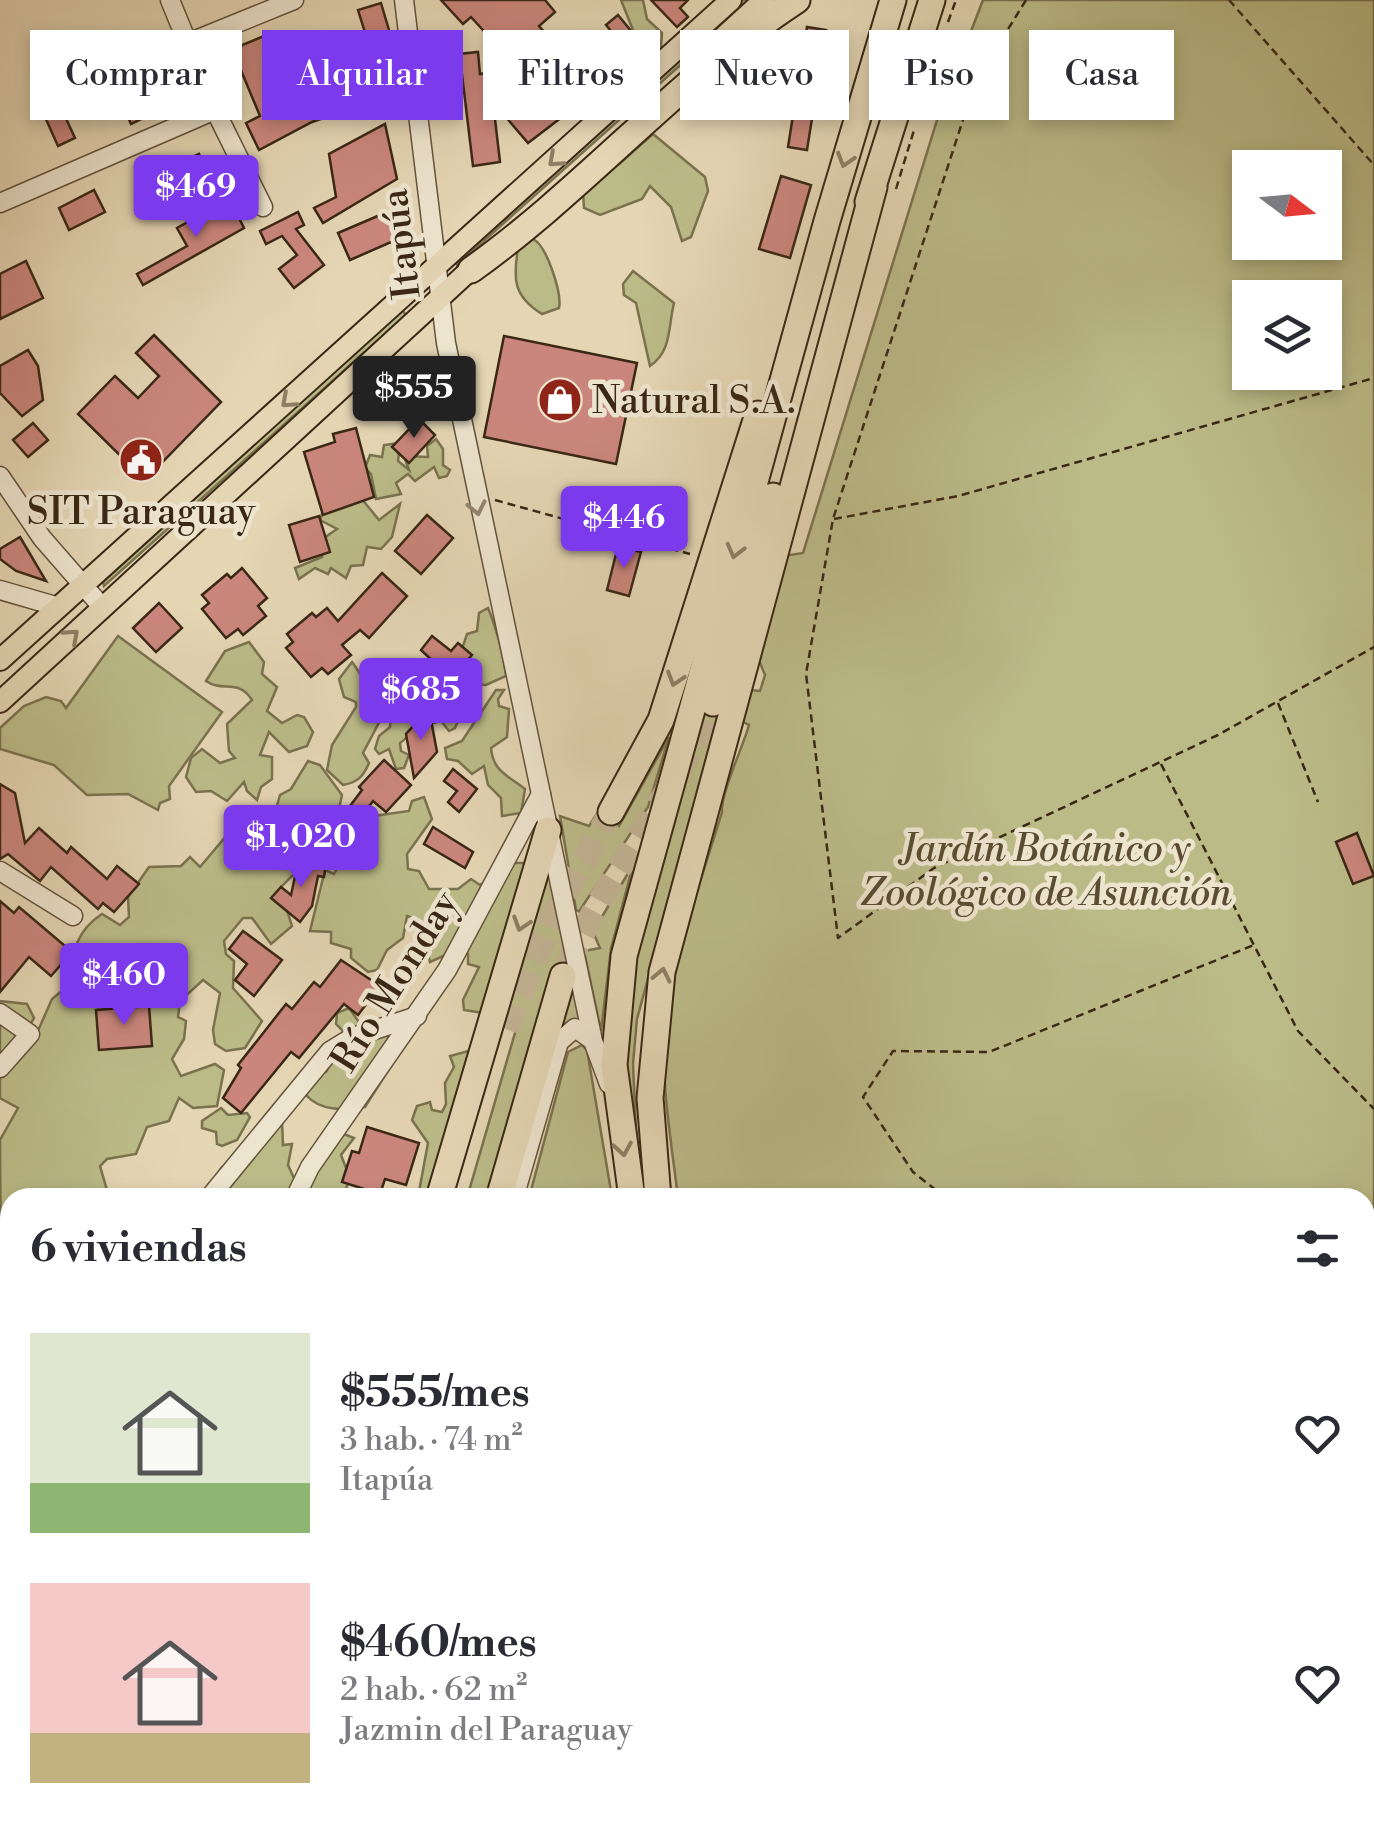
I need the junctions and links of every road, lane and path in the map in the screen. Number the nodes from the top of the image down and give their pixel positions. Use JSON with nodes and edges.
{"nodes":[{"id":1,"x":170,"y":0,"type":"edge"},
{"id":2,"x":294,"y":0,"type":"edge"},
{"id":3,"x":404,"y":0,"type":"edge"},
{"id":4,"x":731,"y":0,"type":"edge"},
{"id":5,"x":764,"y":0,"type":"edge"},
{"id":6,"x":797,"y":0,"type":"edge"},
{"id":7,"x":893,"y":0,"type":"edge"},
{"id":8,"x":932,"y":0,"type":"edge"},
{"id":9,"x":1026,"y":0,"type":"edge"},
{"id":10,"x":1230,"y":0,"type":"edge"},
{"id":11,"x":183,"y":30,"type":"edge"},
{"id":12,"x":218,"y":30,"type":"edge"},
{"id":13,"x":193,"y":120,"type":"edge"},
{"id":14,"x":221,"y":120,"type":"edge"},
{"id":15,"x":1374,"y":165,"type":"edge"},
{"id":16,"x":874,"y":186,"type":"junction"},
{"id":17,"x":0,"y":203,"type":"edge"},
{"id":18,"x":263,"y":207,"type":"dead end"},
{"id":19,"x":827,"y":221,"type":"junction"},
{"id":20,"x":436,"y":268,"type":"junction"},
{"id":21,"x":471,"y":270,"type":"junction"},
{"id":22,"x":440,"y":302,"type":"junction"},
{"id":23,"x":1374,"y":378,"type":"edge"},
{"id":24,"x":0,"y":476,"type":"edge"},
{"id":25,"x":474,"y":494,"type":"junction"},
{"id":26,"x":833,"y":519,"type":"junction"},
{"id":27,"x":710,"y":560,"type":"junction"},
{"id":28,"x":83,"y":585,"type":"junction"},
{"id":29,"x":0,"y":590,"type":"edge"},
{"id":30,"x":59,"y":606,"type":"junction"},
{"id":31,"x":103,"y":608,"type":"junction"},
{"id":32,"x":1374,"y":647,"type":"edge"},
{"id":33,"x":0,"y":660,"type":"edge"},
{"id":34,"x":0,"y":702,"type":"edge"},
{"id":35,"x":1278,"y":702,"type":"junction"},
{"id":36,"x":713,"y":703,"type":"tunnel mouth"},
{"id":37,"x":1160,"y":762,"type":"junction"},
{"id":38,"x":541,"y":794,"type":"junction"},
{"id":39,"x":1318,"y":802,"type":"dead end"},
{"id":40,"x":611,"y":812,"type":"tunnel mouth"},
{"id":41,"x":548,"y":830,"type":"junction"},
{"id":42,"x":0,"y":871,"type":"edge"},
{"id":43,"x":73,"y":916,"type":"dead end"},
{"id":44,"x":1254,"y":945,"type":"junction"},
{"id":45,"x":563,"y":976,"type":"tunnel mouth"},
{"id":46,"x":0,"y":1012,"type":"edge"},
{"id":47,"x":417,"y":1016,"type":"junction"},
{"id":48,"x":506,"y":1029,"type":"tunnel mouth"},
{"id":49,"x":593,"y":1041,"type":"junction"},
{"id":50,"x":0,"y":1068,"type":"edge"},
{"id":51,"x":617,"y":1105,"type":"junction"},
{"id":52,"x":1374,"y":1109,"type":"edge"},
{"id":53,"x":217,"y":1188,"type":"edge"},
{"id":54,"x":299,"y":1188,"type":"edge"},
{"id":55,"x":442,"y":1188,"type":"edge"},
{"id":56,"x":459,"y":1188,"type":"edge"},
{"id":57,"x":502,"y":1188,"type":"edge"},
{"id":58,"x":517,"y":1188,"type":"edge"},
{"id":59,"x":630,"y":1188,"type":"edge"},
{"id":60,"x":657,"y":1188,"type":"edge"},
{"id":61,"x":933,"y":1188,"type":"edge"}],
"edges":[{"from":1,"to":11,"type":"street"},
{"from":2,"to":12,"type":"street"},
{"from":3,"to":20,"type":"street","name":"Itapúa"},
{"from":4,"to":20,"type":"main road","one_way":true},
{"from":5,"to":21,"type":"main road"},
{"from":6,"to":21,"type":"highway"},
{"from":7,"to":19,"type":"highway","one_way":true},
{"from":8,"to":16,"type":"highway"},
{"from":9,"to":26,"type":"path"},
{"from":10,"to":15,"type":"path"},
{"from":13,"to":17,"type":"street"},
{"from":14,"to":18,"type":"street"},
{"from":16,"to":36,"type":"highway"},
{"from":60,"to":16,"type":"highway","one_way":true},
{"from":19,"to":27,"type":"highway"},
{"from":19,"to":51,"type":"highway","one_way":true},
{"from":20,"to":22,"type":"street","name":"Itapúa"},
{"from":20,"to":28,"type":"main road","one_way":true},
{"from":21,"to":22,"type":"main road"},
{"from":22,"to":25,"type":"street","name":"Itapúa"},
{"from":22,"to":31,"type":"main road"},
{"from":23,"to":26,"type":"path"},
{"from":24,"to":28,"type":"street"},
{"from":25,"to":27,"type":"path"},
{"from":25,"to":38,"type":"street","name":"Itapúa","one_way":true},
{"from":26,"to":37,"type":"path"},
{"from":27,"to":40,"type":"highway","one_way":true},
{"from":28,"to":30,"type":"main road"},
{"from":28,"to":31,"type":"street"},
{"from":29,"to":30,"type":"street"},
{"from":30,"to":33,"type":"main road"},
{"from":34,"to":31,"type":"main road","one_way":true},
{"from":32,"to":35,"type":"path"},
{"from":35,"to":37,"type":"path"},
{"from":35,"to":39,"type":"path"},
{"from":37,"to":44,"type":"path"},
{"from":38,"to":41,"type":"street","name":"Itapúa"},
{"from":38,"to":47,"type":"street","name":"Río Monday"},
{"from":41,"to":49,"type":"street","name":"Itapúa"},
{"from":41,"to":55,"type":"highway","one_way":true},
{"from":42,"to":43,"type":"street"},
{"from":44,"to":52,"type":"path"},
{"from":44,"to":61,"type":"path"},
{"from":45,"to":57,"type":"highway"},
{"from":46,"to":50,"type":"street"},
{"from":47,"to":53,"type":"street"},
{"from":47,"to":54,"type":"street","name":"Río Monday"},
{"from":48,"to":56,"type":"highway"},
{"from":49,"to":51,"type":"street","name":"Itapúa"},
{"from":49,"to":58,"type":"street"},
{"from":51,"to":59,"type":"highway","one_way":true}]}
